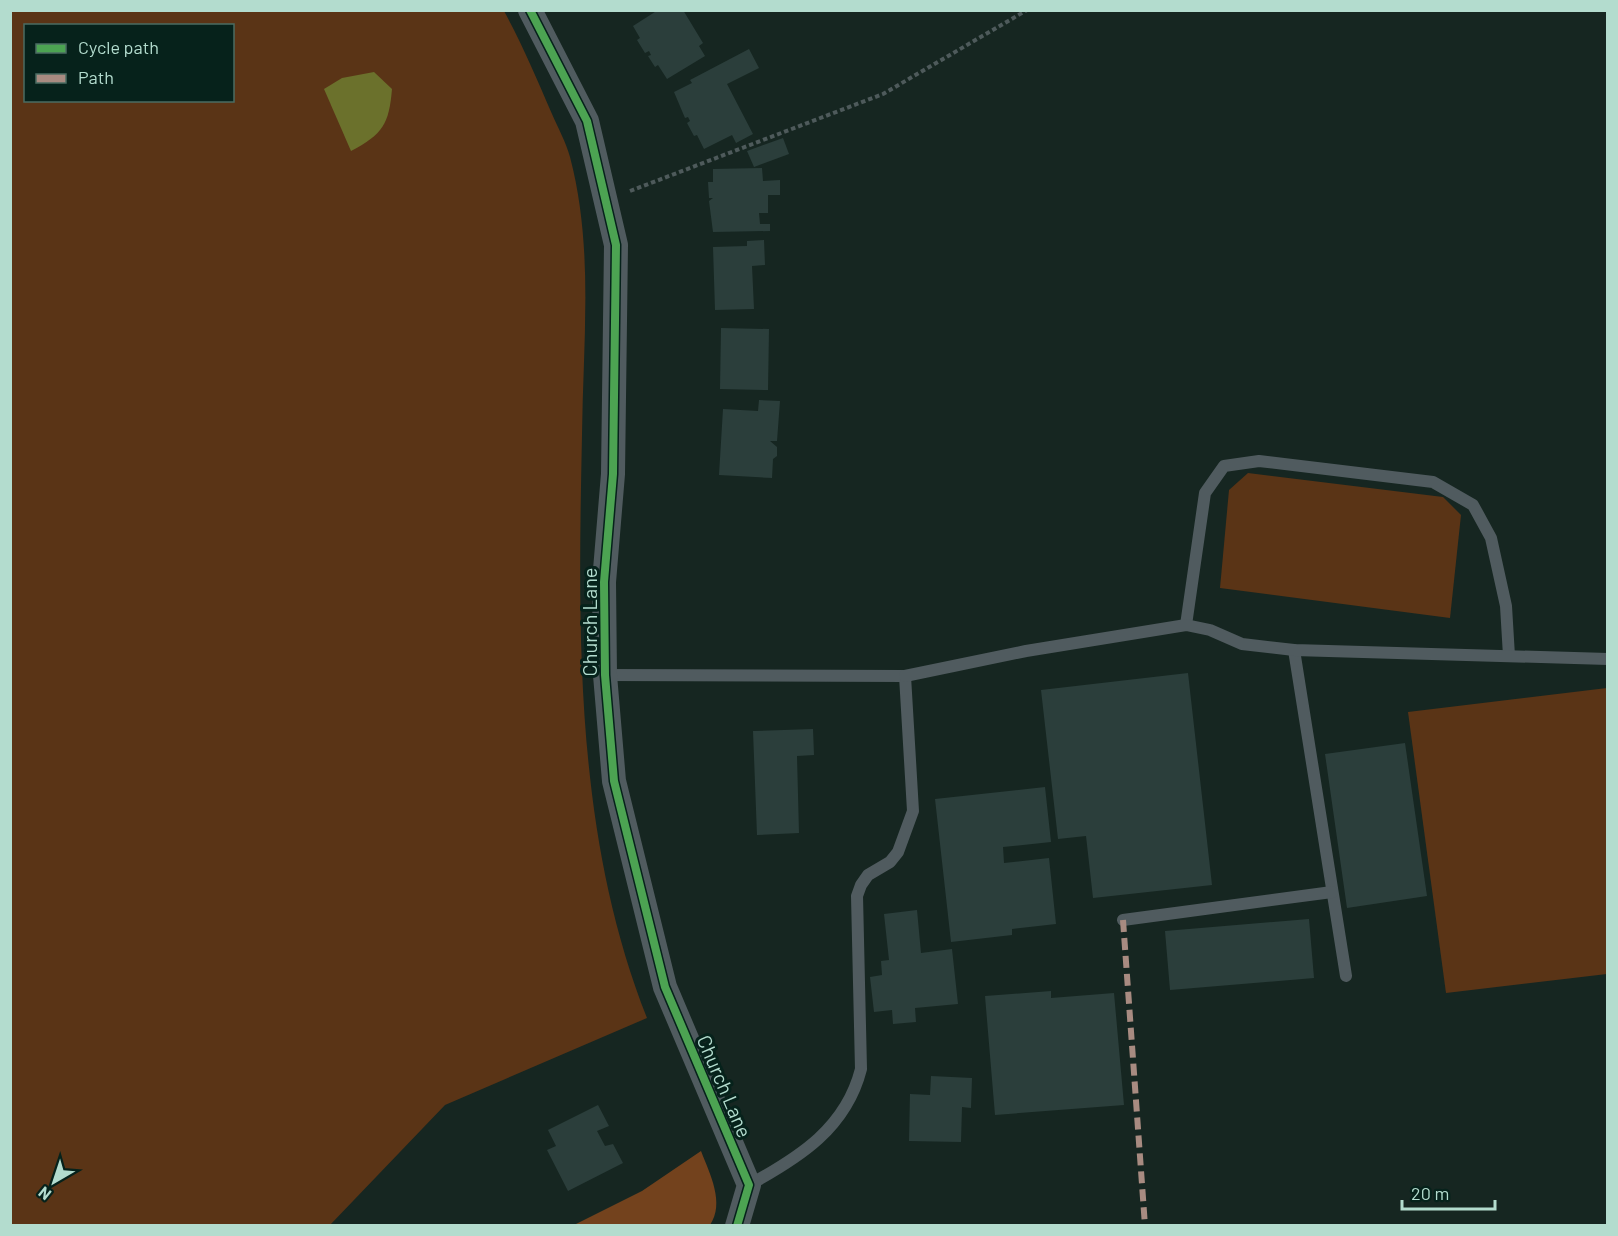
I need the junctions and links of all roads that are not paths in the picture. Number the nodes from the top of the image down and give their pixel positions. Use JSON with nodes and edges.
{"nodes":[{"id":1,"x":530,"y":10,"type":"edge"},
{"id":2,"x":1186,"y":625,"type":"junction"},
{"id":3,"x":1294,"y":650,"type":"junction"},
{"id":4,"x":1509,"y":656,"type":"junction"},
{"id":5,"x":1608,"y":659,"type":"edge"},
{"id":6,"x":605,"y":675,"type":"junction"},
{"id":7,"x":905,"y":676,"type":"junction"},
{"id":8,"x":1332,"y":892,"type":"junction"},
{"id":9,"x":1124,"y":920,"type":"dead end"},
{"id":10,"x":1346,"y":976,"type":"dead end"},
{"id":11,"x":749,"y":1185,"type":"junction"},
{"id":12,"x":737,"y":1226,"type":"edge"}],
"edges":[{"from":1,"to":6,"type":"street","name":"Church Lane"},
{"from":2,"to":3,"type":"lane"},
{"from":2,"to":4,"type":"lane"},
{"from":2,"to":7,"type":"lane"},
{"from":3,"to":4,"type":"lane"},
{"from":3,"to":8,"type":"lane"},
{"from":4,"to":5,"type":"lane"},
{"from":6,"to":7,"type":"lane"},
{"from":6,"to":11,"type":"street","name":"Church Lane"},
{"from":7,"to":11,"type":"lane"},
{"from":8,"to":9,"type":"lane"},
{"from":8,"to":10,"type":"lane"},
{"from":11,"to":12,"type":"street"}]}
